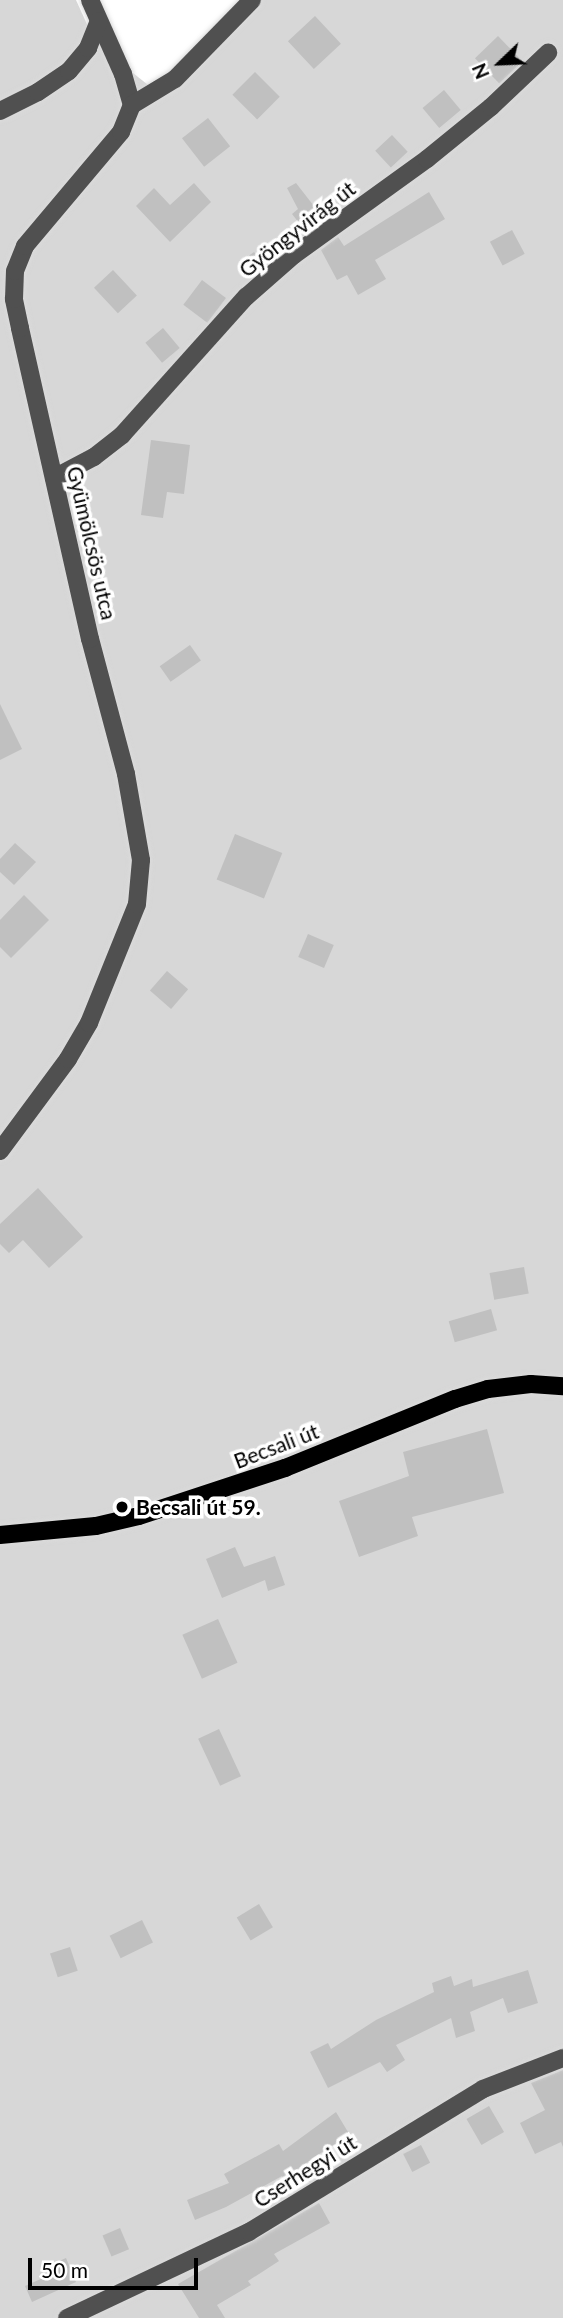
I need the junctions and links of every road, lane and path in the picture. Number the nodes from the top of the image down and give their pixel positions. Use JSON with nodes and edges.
{"nodes":[{"id":1,"x":89,"y":0,"type":"edge"},
{"id":2,"x":253,"y":0,"type":"edge"},
{"id":3,"x":99,"y":22,"type":"junction"},
{"id":4,"x":548,"y":53,"type":"dead end"},
{"id":5,"x":132,"y":105,"type":"junction"},
{"id":6,"x":0,"y":111,"type":"edge"},
{"id":7,"x":54,"y":478,"type":"junction"},
{"id":8,"x":0,"y":1151,"type":"edge"},
{"id":9,"x":563,"y":1386,"type":"edge"},
{"id":10,"x":0,"y":1535,"type":"edge"},
{"id":11,"x":563,"y":2058,"type":"edge"},
{"id":12,"x":67,"y":2318,"type":"edge"}],
"edges":[{"from":1,"to":3,"type":"street"},
{"from":2,"to":5,"type":"street"},
{"from":3,"to":5,"type":"street"},
{"from":3,"to":6,"type":"street"},
{"from":4,"to":7,"type":"street","name":"Gyöngyvirág út"},
{"from":5,"to":7,"type":"street","name":"Gyümölcsös utca"},
{"from":7,"to":8,"type":"street","name":"Gyümölcsös utca"},
{"from":9,"to":10,"type":"main road","name":"Becsali út"},
{"from":11,"to":12,"type":"street","name":"Cserhegyi út"}]}
